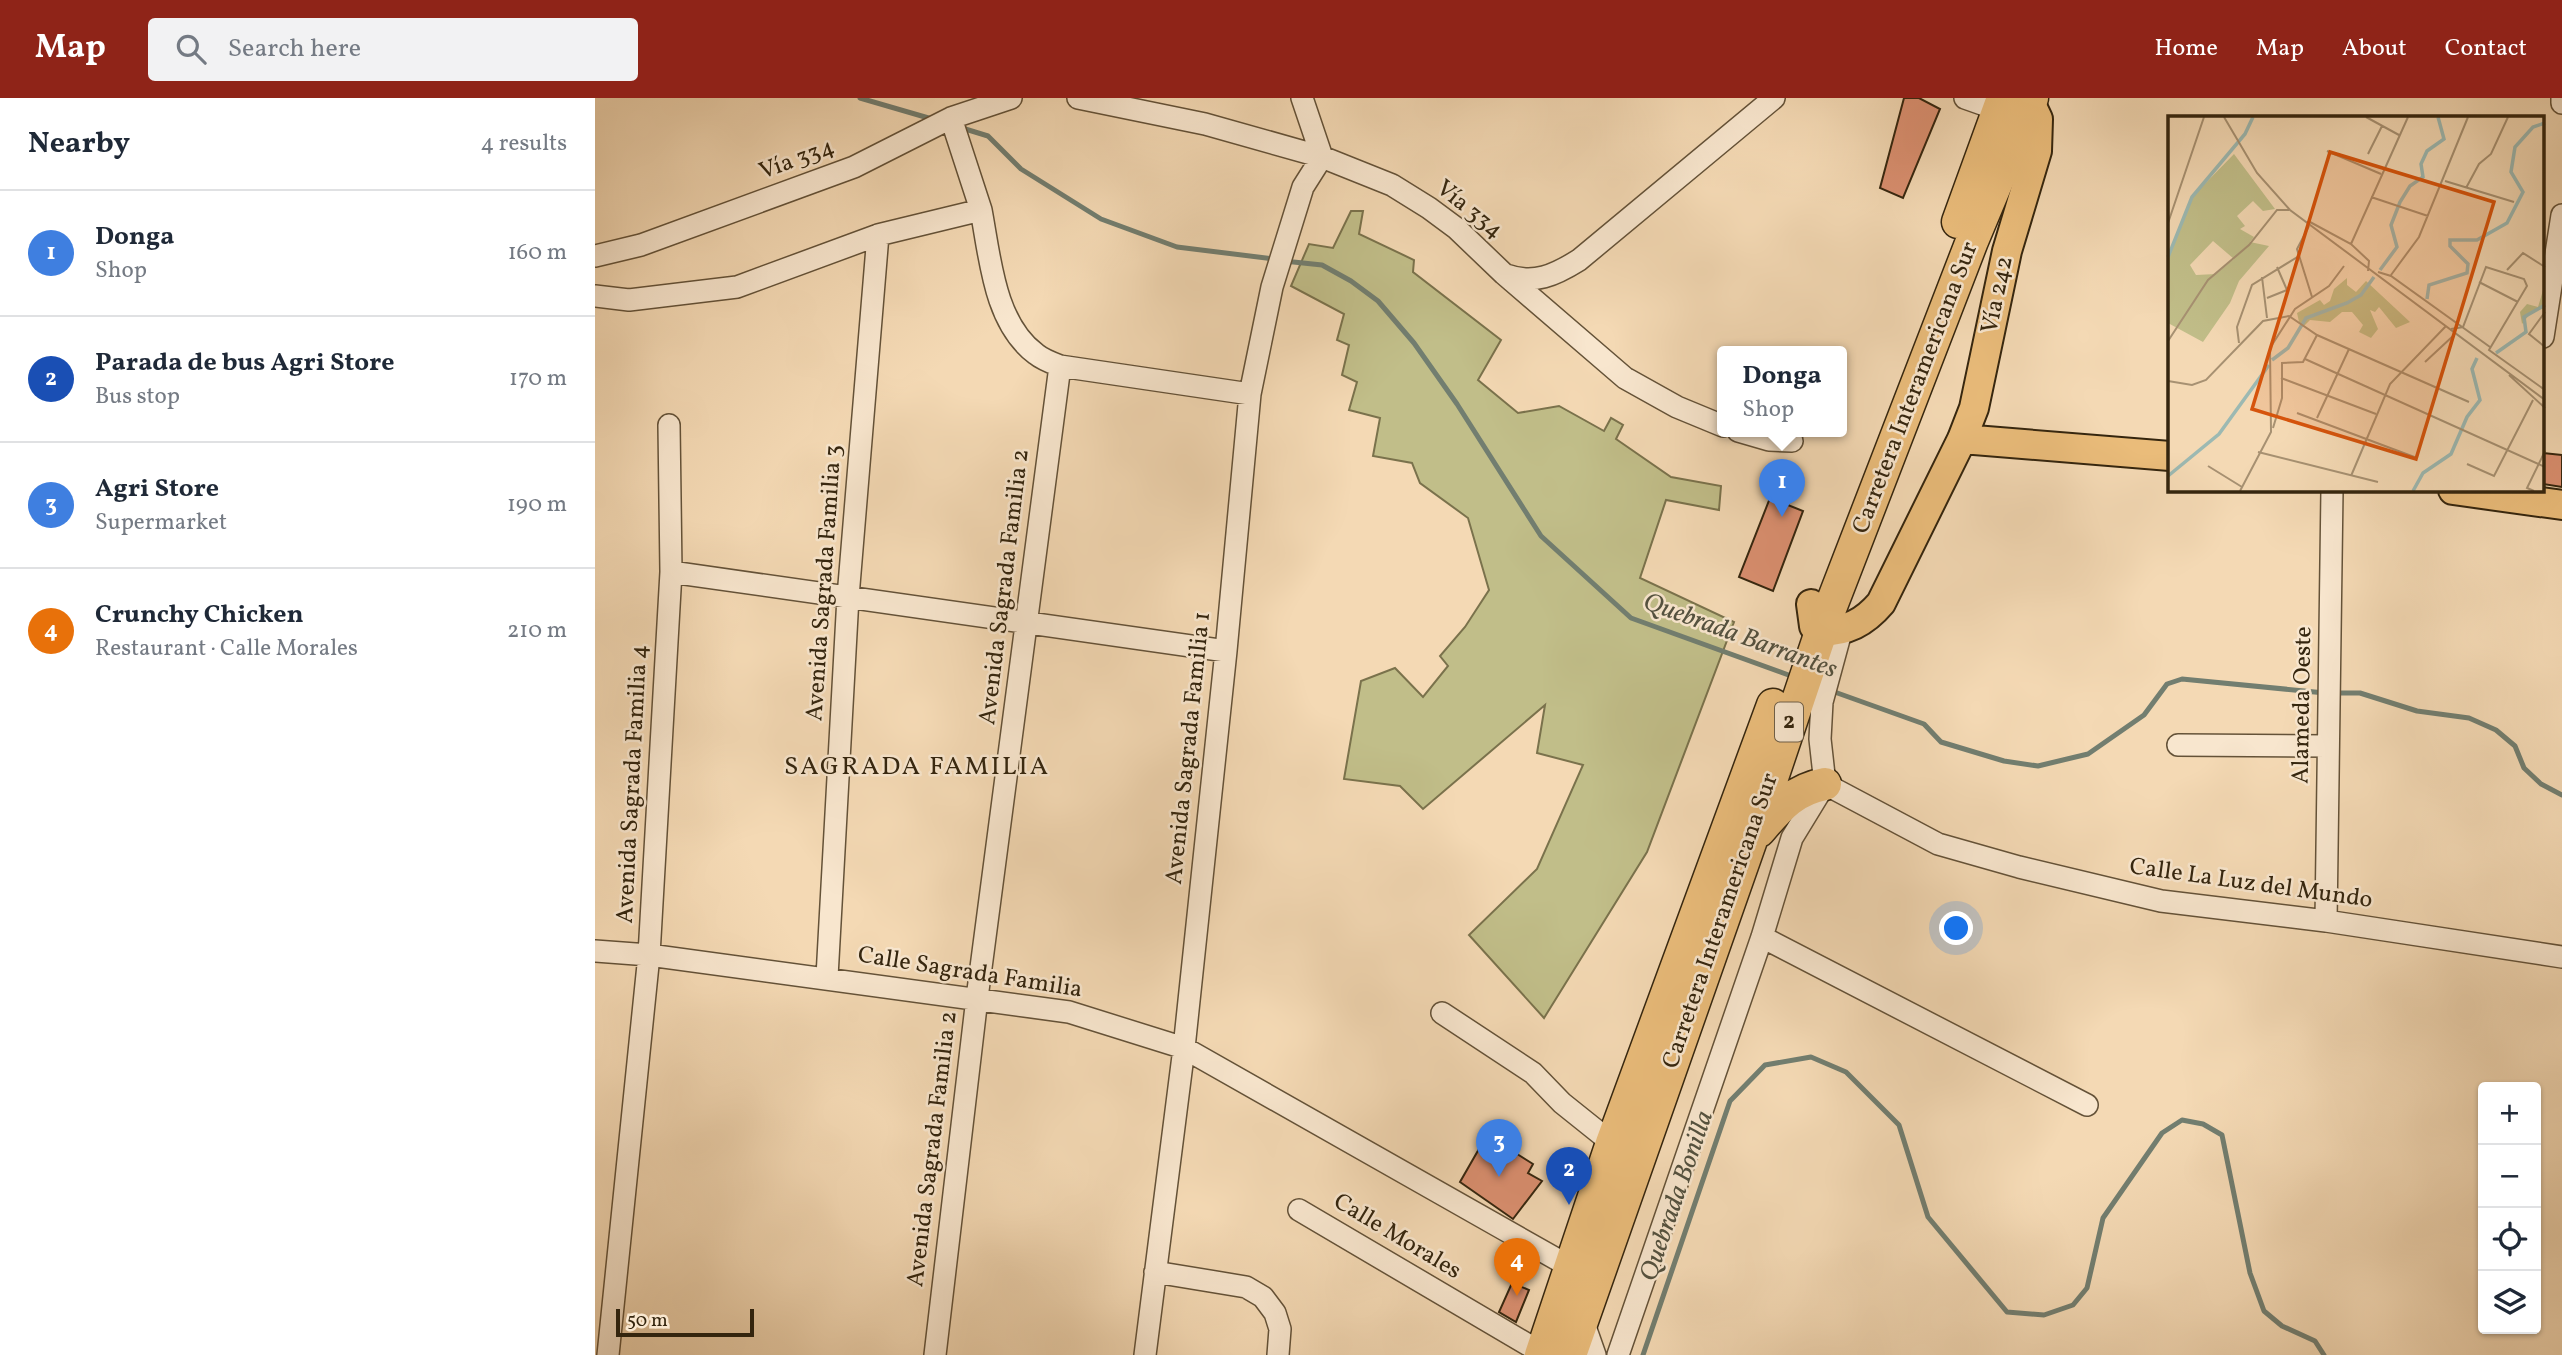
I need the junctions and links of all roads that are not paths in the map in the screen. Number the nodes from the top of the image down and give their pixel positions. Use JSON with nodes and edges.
{"nodes":[{"id":1,"x":1010,"y":98,"type":"edge"},
{"id":2,"x":1078,"y":98,"type":"edge"},
{"id":3,"x":1302,"y":98,"type":"edge"},
{"id":4,"x":1965,"y":98,"type":"edge"},
{"id":5,"x":1770,"y":99,"type":"edge"},
{"id":6,"x":2016,"y":101,"type":"edge"},
{"id":7,"x":951,"y":118,"type":"junction"},
{"id":8,"x":1322,"y":157,"type":"junction"},
{"id":9,"x":981,"y":210,"type":"junction"},
{"id":10,"x":2562,"y":215,"type":"edge"},
{"id":11,"x":879,"y":235,"type":"junction"},
{"id":12,"x":595,"y":256,"type":"edge"},
{"id":13,"x":1504,"y":274,"type":"junction"},
{"id":14,"x":595,"y":296,"type":"edge"},
{"id":15,"x":2545,"y":324,"type":"edge"},
{"id":16,"x":1060,"y":366,"type":"junction"},
{"id":17,"x":1250,"y":394,"type":"junction"},
{"id":18,"x":1717,"y":424,"type":"edge"},
{"id":19,"x":669,"y":425,"type":"dead end"},
{"id":20,"x":1759,"y":437,"type":"edge"},
{"id":21,"x":1962,"y":439,"type":"junction"},
{"id":22,"x":1792,"y":441,"type":"dead end"},
{"id":23,"x":2168,"y":456,"type":"edge"},
{"id":24,"x":2332,"y":492,"type":"edge"},
{"id":25,"x":2486,"y":492,"type":"edge"},
{"id":26,"x":2518,"y":494,"type":"edge"},
{"id":27,"x":2562,"y":505,"type":"edge"},
{"id":28,"x":671,"y":572,"type":"junction"},
{"id":29,"x":848,"y":597,"type":"junction"},
{"id":30,"x":1824,"y":622,"type":"junction"},
{"id":31,"x":1028,"y":623,"type":"junction"},
{"id":32,"x":1226,"y":651,"type":"junction"},
{"id":33,"x":2178,"y":745,"type":"dead end"},
{"id":34,"x":2328,"y":746,"type":"junction"},
{"id":35,"x":1825,"y":784,"type":"junction"},
{"id":36,"x":1751,"y":840,"type":"junction"},
{"id":37,"x":2326,"y":921,"type":"junction"},
{"id":38,"x":1762,"y":937,"type":"junction"},
{"id":39,"x":595,"y":951,"type":"edge"},
{"id":40,"x":649,"y":954,"type":"junction"},
{"id":41,"x":2562,"y":957,"type":"edge"},
{"id":42,"x":827,"y":978,"type":"junction"},
{"id":43,"x":977,"y":998,"type":"junction"},
{"id":44,"x":1442,"y":1013,"type":"dead end"},
{"id":45,"x":1184,"y":1048,"type":"junction"},
{"id":46,"x":2087,"y":1105,"type":"dead end"},
{"id":47,"x":1612,"y":1143,"type":"junction"},
{"id":48,"x":1299,"y":1209,"type":"dead end"},
{"id":49,"x":1155,"y":1272,"type":"junction"},
{"id":50,"x":1582,"y":1274,"type":"junction"},
{"id":51,"x":1582,"y":1318,"type":"junction"},
{"id":52,"x":1551,"y":1354,"type":"edge"},
{"id":53,"x":608,"y":1355,"type":"edge"},
{"id":54,"x":935,"y":1355,"type":"edge"},
{"id":55,"x":1145,"y":1355,"type":"edge"},
{"id":56,"x":1278,"y":1355,"type":"edge"},
{"id":57,"x":1595,"y":1355,"type":"edge"},
{"id":58,"x":1618,"y":1355,"type":"edge"}],
"edges":[{"from":1,"to":7,"type":"street","name":"Vía 334"},
{"from":2,"to":8,"type":"street","name":"Vía 334"},
{"from":3,"to":8,"type":"street"},
{"from":4,"to":6,"type":"street"},
{"from":5,"to":13,"type":"street","name":"Vía 334"},
{"from":6,"to":21,"type":"main road","name":"Vía 242"},
{"from":6,"to":30,"type":"highway","name":"Carretera Interamericana Sur","number":"2"},
{"from":6,"to":30,"type":"highway","name":"Carretera Interamericana Sur","number":"2"},
{"from":7,"to":9,"type":"street"},
{"from":7,"to":12,"type":"street","name":"Vía 334"},
{"from":8,"to":13,"type":"street","name":"Vía 334"},
{"from":8,"to":17,"type":"street","name":"Avenida Sagrada Familia 1"},
{"from":9,"to":11,"type":"street"},
{"from":9,"to":16,"type":"street"},
{"from":10,"to":15,"type":"street"},
{"from":11,"to":14,"type":"street"},
{"from":11,"to":29,"type":"street","name":"Avenida Sagrada Familia 3"},
{"from":13,"to":18,"type":"street"},
{"from":16,"to":17,"type":"street"},
{"from":16,"to":31,"type":"street","name":"Avenida Sagrada Familia 2"},
{"from":17,"to":32,"type":"street","name":"Avenida Sagrada Familia 1"},
{"from":19,"to":28,"type":"street","name":"Avenida Sagrada Familia 4"},
{"from":20,"to":22,"type":"street"},
{"from":21,"to":23,"type":"main road"},
{"from":21,"to":30,"type":"main road","name":"Vía 242"},
{"from":24,"to":34,"type":"street","name":"Alameda Oeste"},
{"from":25,"to":26,"type":"main road"},
{"from":26,"to":27,"type":"main road"},
{"from":28,"to":29,"type":"street"},
{"from":28,"to":40,"type":"street","name":"Avenida Sagrada Familia 4"},
{"from":29,"to":31,"type":"street"},
{"from":29,"to":42,"type":"street","name":"Avenida Sagrada Familia 3"},
{"from":30,"to":35,"type":"street"},
{"from":30,"to":36,"type":"highway","name":"Carretera Interamericana Sur","number":"2"},
{"from":30,"to":47,"type":"highway","name":"Carretera Interamericana Sur","number":"2"},
{"from":31,"to":32,"type":"street"},
{"from":31,"to":43,"type":"street","name":"Avenida Sagrada Familia 2"},
{"from":32,"to":45,"type":"street","name":"Avenida Sagrada Familia 1"},
{"from":33,"to":34,"type":"street"},
{"from":34,"to":37,"type":"street","name":"Alameda Oeste"},
{"from":35,"to":36,"type":"highway"},
{"from":35,"to":37,"type":"street","name":"Calle La Luz del Mundo"},
{"from":35,"to":38,"type":"street"},
{"from":36,"to":50,"type":"highway","name":"Carretera Interamericana Sur","number":"2"},
{"from":37,"to":41,"type":"street","name":"Calle La Luz del Mundo"},
{"from":38,"to":46,"type":"street"},
{"from":38,"to":58,"type":"street"},
{"from":39,"to":40,"type":"street","name":"Calle Sagrada Familia"},
{"from":40,"to":42,"type":"street","name":"Calle Sagrada Familia"},
{"from":40,"to":53,"type":"street","name":"Avenida Sagrada Familia 4"},
{"from":42,"to":43,"type":"street","name":"Calle Sagrada Familia"},
{"from":43,"to":45,"type":"street","name":"Calle Sagrada Familia"},
{"from":43,"to":54,"type":"street","name":"Avenida Sagrada Familia 2"},
{"from":44,"to":47,"type":"street"},
{"from":45,"to":49,"type":"street","name":"Avenida Sagrada Familia 1"},
{"from":45,"to":50,"type":"street","name":"Calle Sagrada Familia"},
{"from":47,"to":50,"type":"highway","name":"Carretera Interamericana Sur","number":"2"},
{"from":48,"to":52,"type":"street","name":"Calle Morales"},
{"from":49,"to":55,"type":"street","name":"Avenida Sagrada Familia 1"},
{"from":49,"to":56,"type":"street"},
{"from":50,"to":51,"type":"highway","name":"Carretera Interamericana Sur","number":"2"},
{"from":50,"to":52,"type":"highway","name":"Carretera Interamericana Sur","number":"2"},
{"from":51,"to":52,"type":"highway","name":"Carretera Interamericana Sur","number":"2"},
{"from":51,"to":57,"type":"street"}]}
